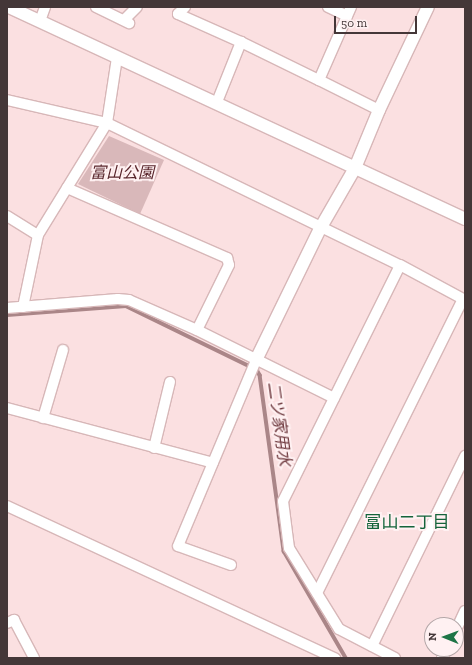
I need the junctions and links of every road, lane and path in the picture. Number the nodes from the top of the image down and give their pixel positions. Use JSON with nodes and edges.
{"nodes":[{"id":1,"x":9,"y":7,"type":"edge"},
{"id":2,"x":46,"y":7,"type":"edge"},
{"id":3,"x":96,"y":7,"type":"edge"},
{"id":4,"x":137,"y":7,"type":"edge"},
{"id":5,"x":185,"y":7,"type":"edge"},
{"id":6,"x":328,"y":7,"type":"edge"},
{"id":7,"x":428,"y":7,"type":"edge"},
{"id":8,"x":349,"y":11,"type":"edge"},
{"id":9,"x":40,"y":21,"type":"junction"},
{"id":10,"x":241,"y":42,"type":"junction"},
{"id":11,"x":117,"y":58,"type":"junction"},
{"id":12,"x":319,"y":80,"type":"junction"},
{"id":13,"x":7,"y":100,"type":"edge"},
{"id":14,"x":217,"y":102,"type":"junction"},
{"id":15,"x":379,"y":110,"type":"junction"},
{"id":16,"x":107,"y":124,"type":"junction"},
{"id":17,"x":355,"y":168,"type":"junction"},
{"id":18,"x":67,"y":188,"type":"junction"},
{"id":19,"x":7,"y":216,"type":"edge"},
{"id":20,"x":465,"y":219,"type":"edge"},
{"id":21,"x":321,"y":227,"type":"junction"},
{"id":22,"x":38,"y":236,"type":"junction"},
{"id":23,"x":400,"y":265,"type":"junction"},
{"id":24,"x":464,"y":299,"type":"edge"},
{"id":25,"x":23,"y":307,"type":"junction"},
{"id":26,"x":7,"y":308,"type":"edge"},
{"id":27,"x":197,"y":330,"type":"junction"},
{"id":28,"x":63,"y":350,"type":"dead end"},
{"id":29,"x":256,"y":360,"type":"junction"},
{"id":30,"x":170,"y":382,"type":"dead end"},
{"id":31,"x":334,"y":398,"type":"junction"},
{"id":32,"x":7,"y":408,"type":"edge"},
{"id":33,"x":43,"y":418,"type":"junction"},
{"id":34,"x":154,"y":448,"type":"junction"},
{"id":35,"x":465,"y":456,"type":"edge"},
{"id":36,"x":213,"y":463,"type":"junction"},
{"id":37,"x":7,"y":506,"type":"edge"},
{"id":38,"x":231,"y":565,"type":"dead end"},
{"id":39,"x":317,"y":593,"type":"junction"},
{"id":40,"x":7,"y":623,"type":"edge"},
{"id":41,"x":372,"y":646,"type":"junction"},
{"id":42,"x":34,"y":658,"type":"edge"},
{"id":43,"x":335,"y":658,"type":"edge"},
{"id":44,"x":395,"y":658,"type":"edge"}],
"edges":[{"from":1,"to":9,"type":"street"},
{"from":2,"to":9,"type":"street"},
{"from":3,"to":4,"type":"street"},
{"from":5,"to":10,"type":"street"},
{"from":6,"to":8,"type":"street"},
{"from":7,"to":15,"type":"street"},
{"from":8,"to":12,"type":"street"},
{"from":9,"to":11,"type":"street"},
{"from":10,"to":12,"type":"street"},
{"from":10,"to":14,"type":"street"},
{"from":11,"to":14,"type":"street"},
{"from":11,"to":16,"type":"street"},
{"from":12,"to":15,"type":"street"},
{"from":13,"to":16,"type":"street"},
{"from":14,"to":17,"type":"street"},
{"from":15,"to":17,"type":"street"},
{"from":16,"to":18,"type":"street"},
{"from":16,"to":21,"type":"street"},
{"from":17,"to":20,"type":"street"},
{"from":17,"to":21,"type":"street"},
{"from":18,"to":22,"type":"street"},
{"from":18,"to":27,"type":"street"},
{"from":19,"to":22,"type":"street"},
{"from":21,"to":23,"type":"street"},
{"from":21,"to":29,"type":"street"},
{"from":22,"to":25,"type":"street"},
{"from":23,"to":24,"type":"street"},
{"from":23,"to":31,"type":"street"},
{"from":24,"to":39,"type":"street"},
{"from":25,"to":26,"type":"street"},
{"from":25,"to":27,"type":"street"},
{"from":27,"to":29,"type":"street"},
{"from":28,"to":33,"type":"street"},
{"from":29,"to":31,"type":"street"},
{"from":29,"to":36,"type":"street"},
{"from":30,"to":34,"type":"street"},
{"from":31,"to":39,"type":"street"},
{"from":32,"to":33,"type":"street"},
{"from":33,"to":34,"type":"street"},
{"from":34,"to":36,"type":"street"},
{"from":35,"to":41,"type":"street"},
{"from":36,"to":38,"type":"street"},
{"from":37,"to":43,"type":"street"},
{"from":39,"to":41,"type":"street"},
{"from":40,"to":42,"type":"street"},
{"from":41,"to":44,"type":"street"}]}
